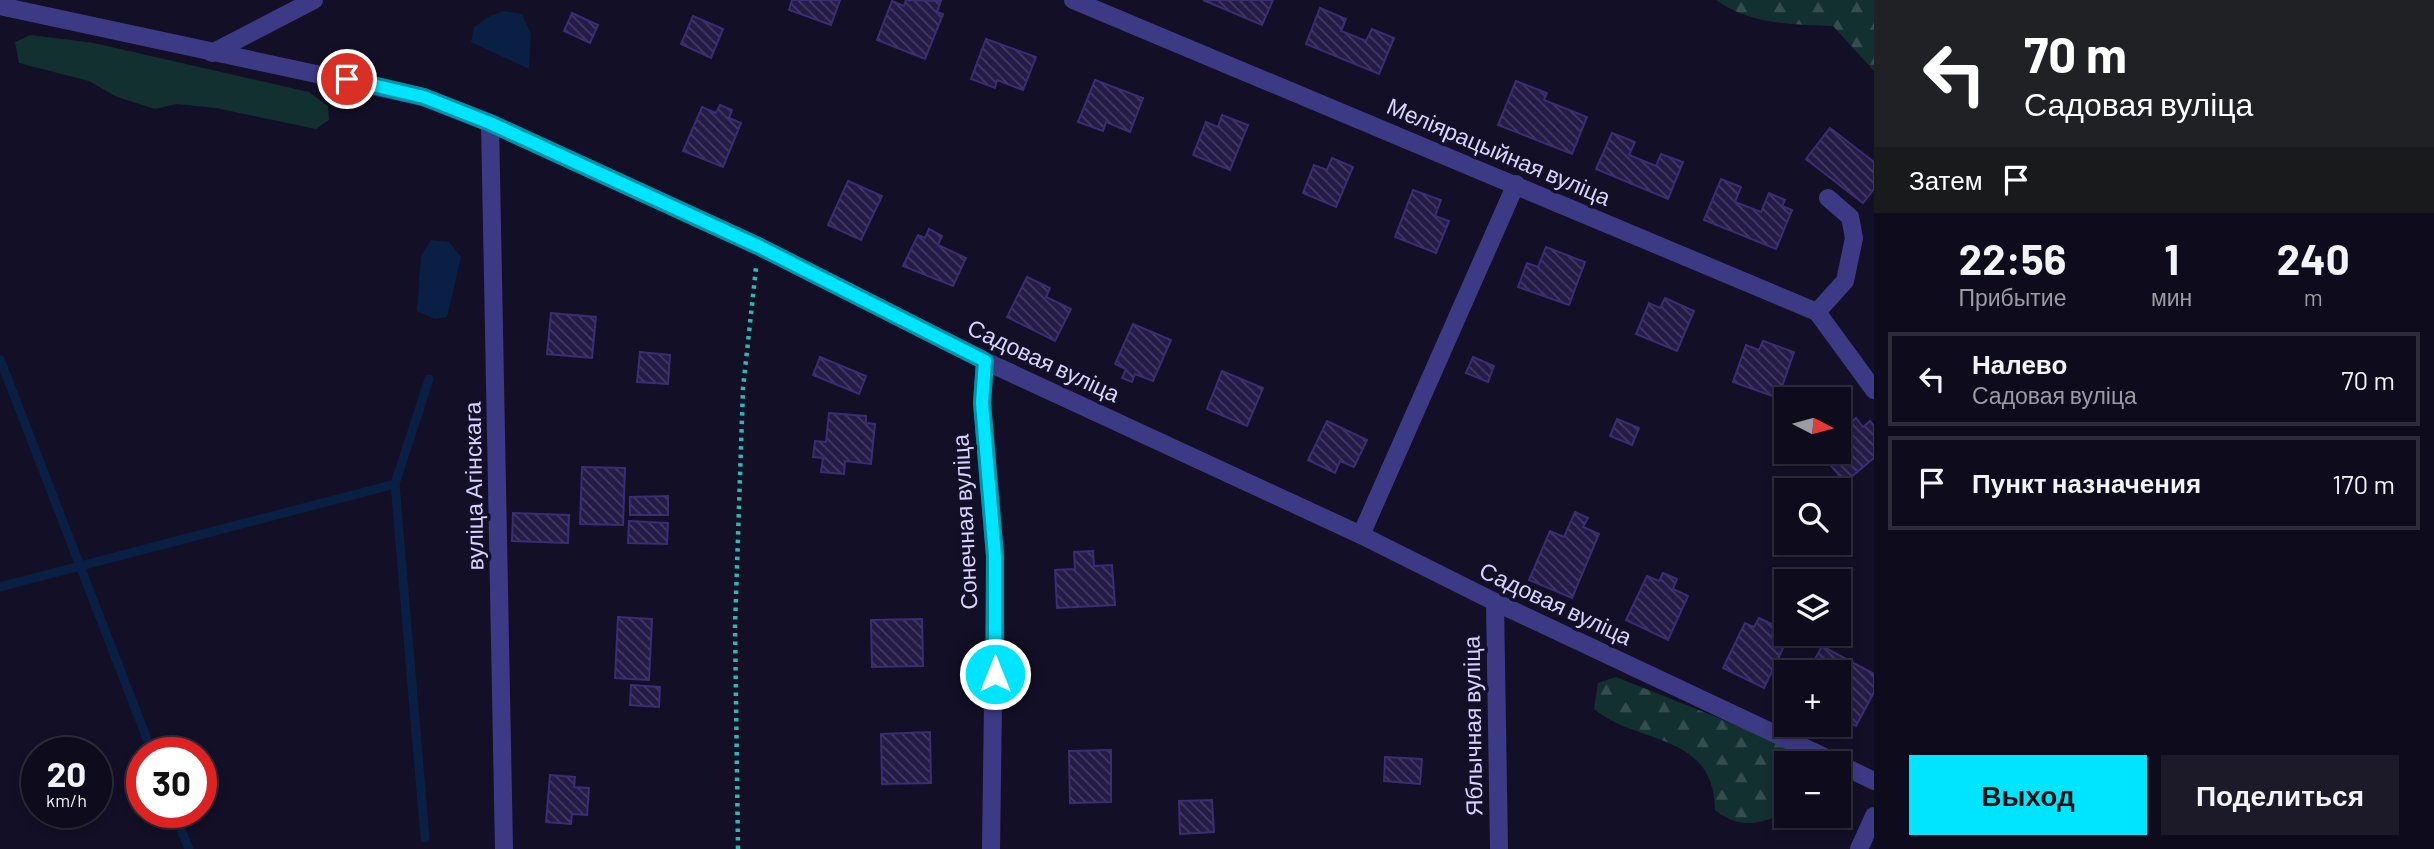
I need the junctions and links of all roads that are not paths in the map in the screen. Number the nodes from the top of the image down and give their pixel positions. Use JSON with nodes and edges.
{"nodes":[{"id":1,"x":314,"y":0,"type":"edge"},
{"id":2,"x":1073,"y":0,"type":"edge"},
{"id":3,"x":0,"y":6,"type":"edge"},
{"id":4,"x":212,"y":53,"type":"junction"},
{"id":5,"x":490,"y":123,"type":"junction"},
{"id":6,"x":1516,"y":184,"type":"junction"},
{"id":7,"x":1829,"y":198,"type":"dead end"},
{"id":8,"x":1817,"y":312,"type":"junction"},
{"id":9,"x":985,"y":361,"type":"junction"},
{"id":10,"x":1874,"y":390,"type":"edge"},
{"id":11,"x":1361,"y":535,"type":"junction"},
{"id":12,"x":1494,"y":602,"type":"junction"},
{"id":13,"x":1810,"y":751,"type":"edge"},
{"id":14,"x":1851,"y":770,"type":"edge"},
{"id":15,"x":1874,"y":781,"type":"edge"},
{"id":16,"x":1874,"y":816,"type":"edge"},
{"id":17,"x":504,"y":849,"type":"edge"},
{"id":18,"x":991,"y":849,"type":"edge"},
{"id":19,"x":1499,"y":849,"type":"edge"},
{"id":20,"x":1859,"y":849,"type":"edge"}],
"edges":[{"from":1,"to":4,"type":"street"},
{"from":2,"to":6,"type":"street","name":"Меліярацыйная вуліца"},
{"from":3,"to":4,"type":"street","name":"Садовая вуліца"},
{"from":4,"to":5,"type":"street","name":"Садовая вуліца"},
{"from":5,"to":9,"type":"street","name":"Садовая вуліца"},
{"from":5,"to":17,"type":"street","name":"вуліца Агінскага"},
{"from":6,"to":8,"type":"street","name":"Меліярацыйная вуліца"},
{"from":6,"to":11,"type":"street"},
{"from":7,"to":8,"type":"street"},
{"from":8,"to":10,"type":"street"},
{"from":9,"to":11,"type":"street","name":"Садовая вуліца"},
{"from":9,"to":18,"type":"street","name":"Сонечная вуліца"},
{"from":11,"to":12,"type":"street","name":"Садовая вуліца"},
{"from":12,"to":13,"type":"street","name":"Садовая вуліца"},
{"from":12,"to":19,"type":"street","name":"Яблычная вуліца"},
{"from":14,"to":15,"type":"street","name":"Садовая вуліца"},
{"from":16,"to":20,"type":"street"}]}
